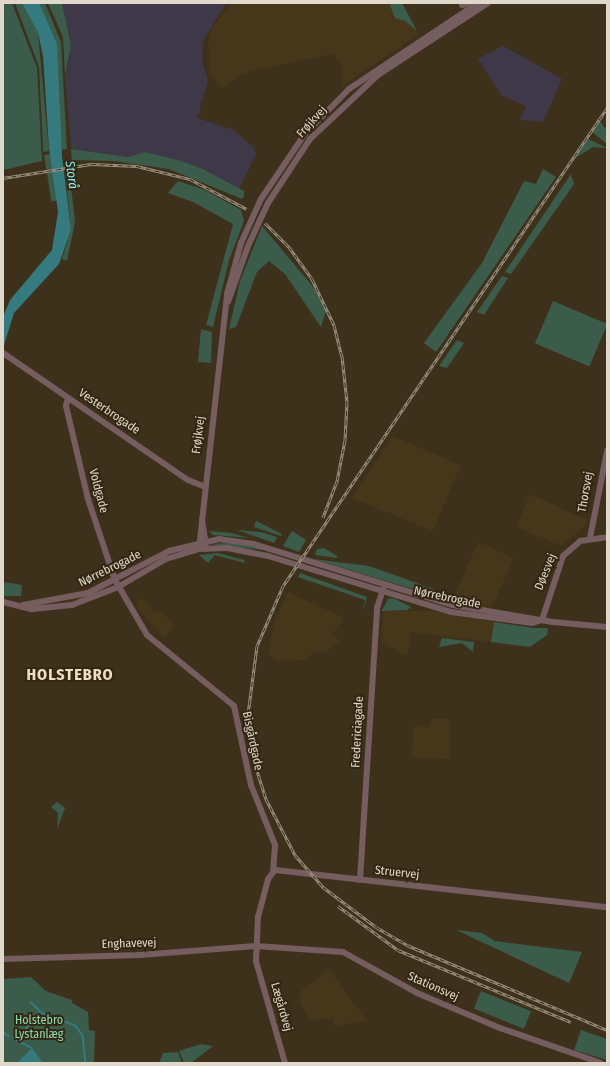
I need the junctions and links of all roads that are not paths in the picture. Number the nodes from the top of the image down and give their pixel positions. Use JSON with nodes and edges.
{"nodes":[{"id":1,"x":470,"y":3,"type":"edge"},
{"id":2,"x":478,"y":3,"type":"edge"},
{"id":3,"x":488,"y":3,"type":"edge"},
{"id":4,"x":462,"y":5,"type":"dead end"},
{"id":5,"x":224,"y":315,"type":"junction"},
{"id":6,"x":5,"y":355,"type":"edge"},
{"id":7,"x":68,"y":398,"type":"junction"},
{"id":8,"x":607,"y":451,"type":"edge"},
{"id":9,"x":204,"y":486,"type":"junction"},
{"id":10,"x":607,"y":537,"type":"edge"},
{"id":11,"x":590,"y":538,"type":"junction"},
{"id":12,"x":202,"y":541,"type":"junction"},
{"id":13,"x":203,"y":548,"type":"junction"},
{"id":14,"x":115,"y":580,"type":"junction"},
{"id":15,"x":384,"y":586,"type":"junction"},
{"id":16,"x":118,"y":587,"type":"junction"},
{"id":17,"x":382,"y":593,"type":"junction"},
{"id":18,"x":3,"y":602,"type":"edge"},
{"id":19,"x":23,"y":605,"type":"junction"},
{"id":20,"x":542,"y":620,"type":"junction"},
{"id":21,"x":607,"y":627,"type":"edge"},
{"id":22,"x":273,"y":871,"type":"junction"},
{"id":23,"x":360,"y":880,"type":"junction"},
{"id":24,"x":607,"y":907,"type":"edge"},
{"id":25,"x":256,"y":946,"type":"junction"},
{"id":26,"x":3,"y":959,"type":"edge"},
{"id":27,"x":285,"y":1063,"type":"edge"},
{"id":28,"x":601,"y":1063,"type":"edge"}],
"edges":[{"from":1,"to":4,"type":"street"},
{"from":2,"to":5,"type":"street","name":"Frøjkvej"},
{"from":3,"to":5,"type":"street","name":"Frøjkvej"},
{"from":5,"to":9,"type":"street","name":"Frøjkvej"},
{"from":6,"to":7,"type":"street","name":"Vesterbrogade"},
{"from":7,"to":9,"type":"street","name":"Vesterbrogade"},
{"from":7,"to":14,"type":"street","name":"Voldgade"},
{"from":8,"to":11,"type":"street","name":"Thorsvej"},
{"from":9,"to":12,"type":"street","name":"Frøjkvej"},
{"from":10,"to":11,"type":"street","name":"Døesvej"},
{"from":11,"to":20,"type":"street","name":"Døesvej"},
{"from":12,"to":13,"type":"street","name":"Frøjkvej"},
{"from":12,"to":14,"type":"street","name":"Nørrebrogade"},
{"from":12,"to":15,"type":"street","name":"Nørrebrogade"},
{"from":13,"to":16,"type":"street","name":"Nørrebrogade"},
{"from":13,"to":17,"type":"street","name":"Nørrebrogade"},
{"from":14,"to":16,"type":"street","name":"Voldgade"},
{"from":14,"to":19,"type":"street","name":"Nørrebrogade"},
{"from":15,"to":17,"type":"street","name":"Fredericiagade"},
{"from":15,"to":20,"type":"street","name":"Nørrebrogade"},
{"from":16,"to":19,"type":"street","name":"Nørrebrogade"},
{"from":16,"to":22,"type":"street","name":"Bisgårdgade"},
{"from":17,"to":20,"type":"street","name":"Nørrebrogade"},
{"from":17,"to":23,"type":"street","name":"Fredericiagade"},
{"from":18,"to":19,"type":"street"},
{"from":20,"to":21,"type":"street","name":"Nørrebrogade"},
{"from":22,"to":23,"type":"street","name":"Struervej"},
{"from":22,"to":25,"type":"street"},
{"from":23,"to":24,"type":"street","name":"Struervej"},
{"from":25,"to":26,"type":"street","name":"Enghavevej"},
{"from":25,"to":27,"type":"street","name":"Lægårdvej"},
{"from":25,"to":28,"type":"street","name":"Stationsvej"}]}
